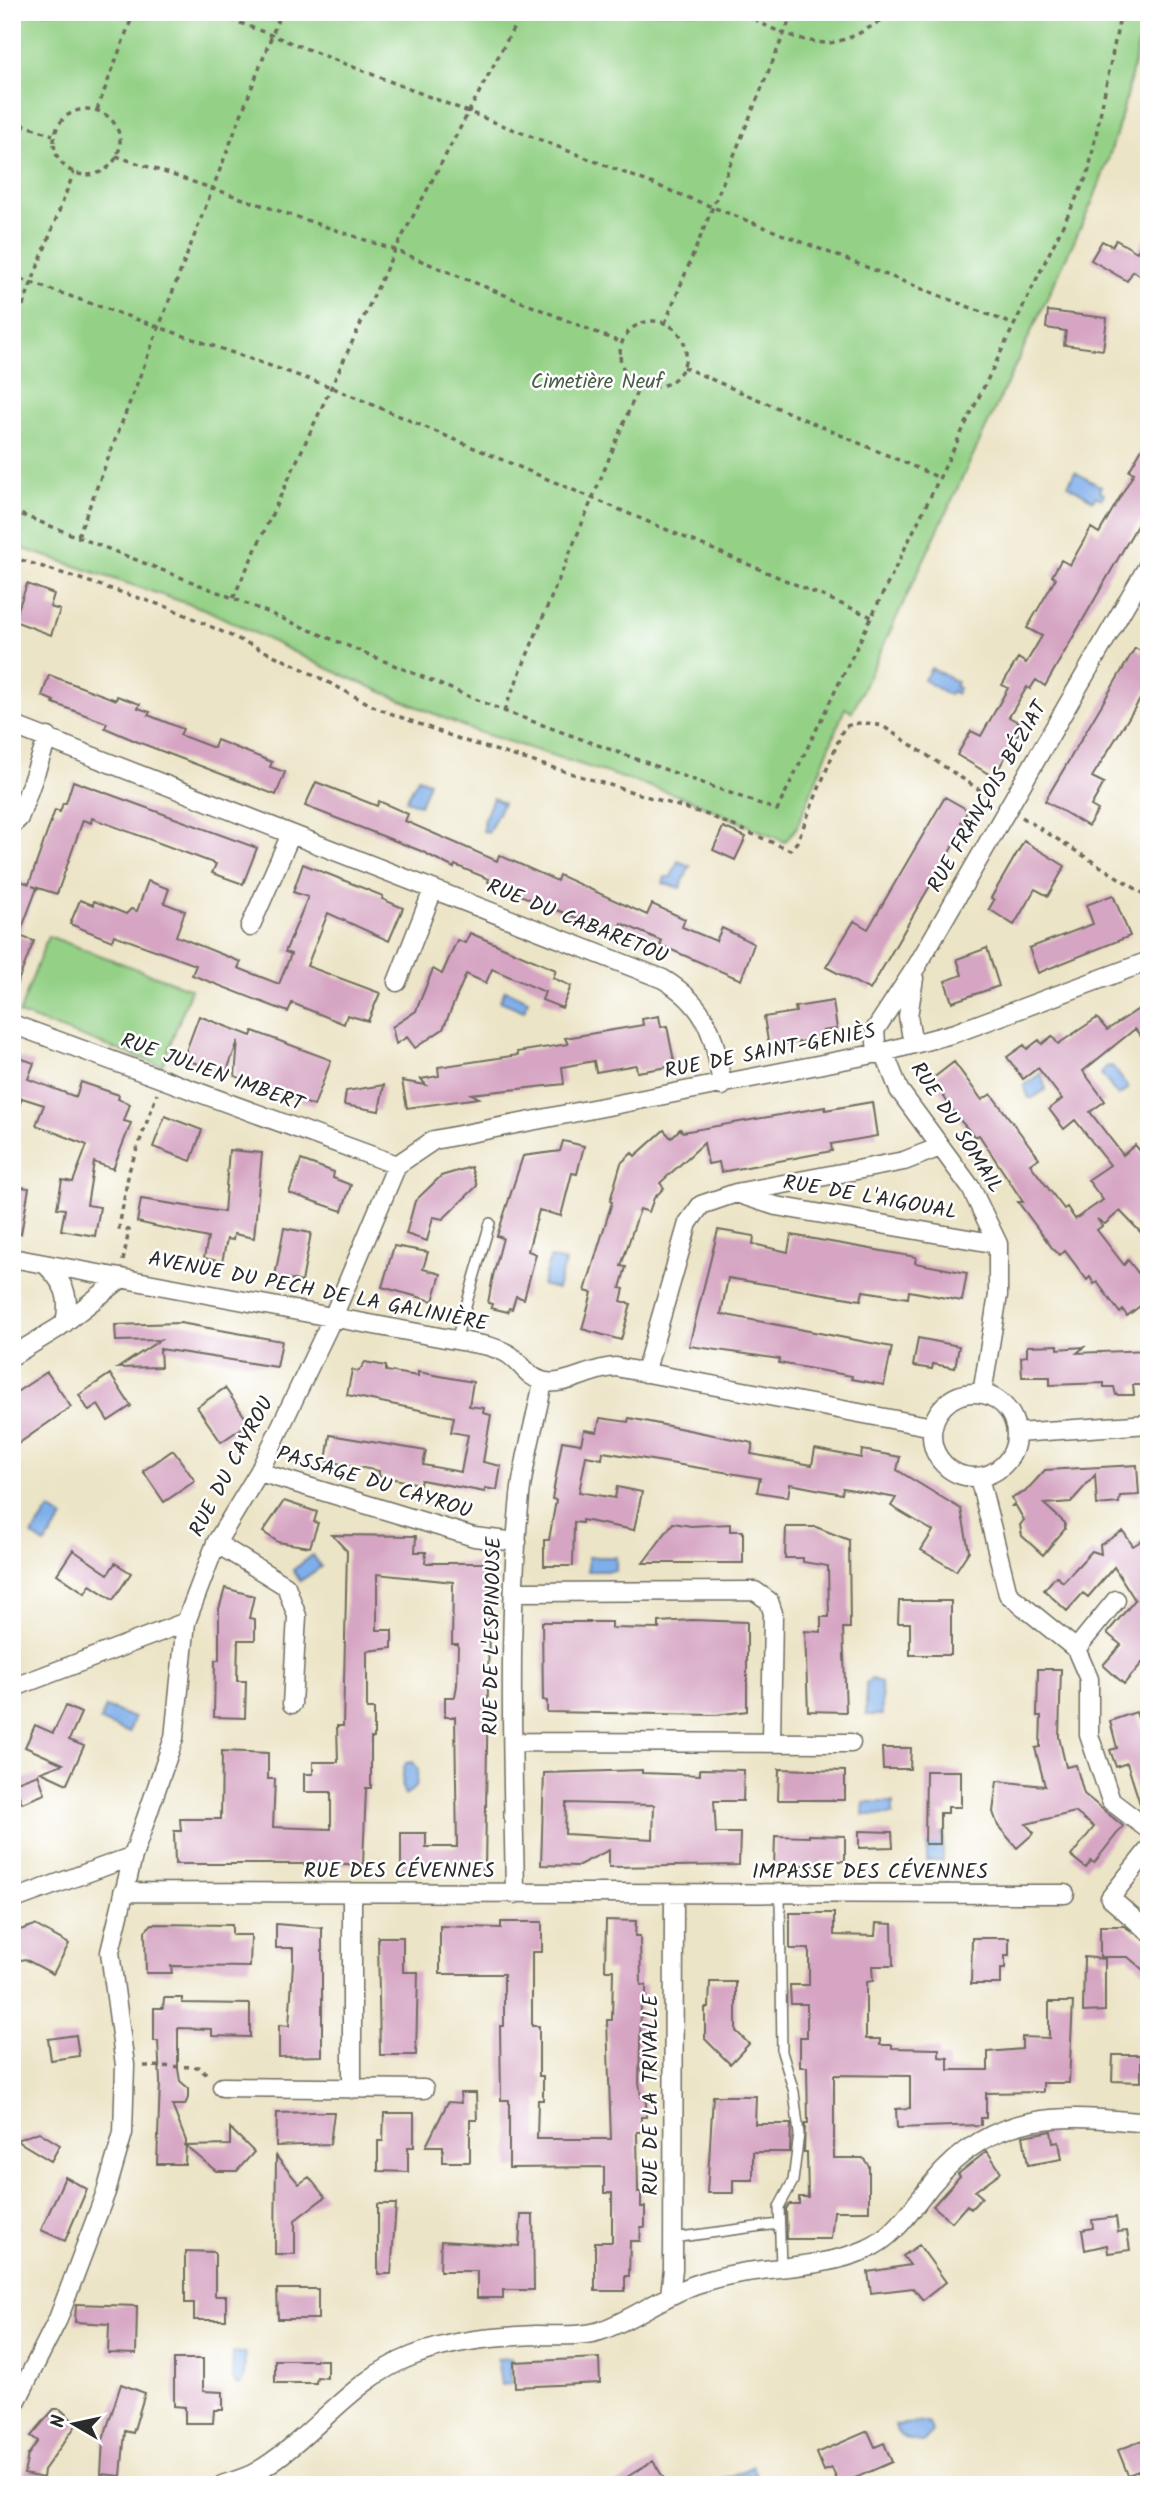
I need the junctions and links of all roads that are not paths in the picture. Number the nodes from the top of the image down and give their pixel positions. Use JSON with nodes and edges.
{"nodes":[{"id":1,"x":1149,"y":564,"type":"edge"},
{"id":2,"x":12,"y":725,"type":"edge"},
{"id":3,"x":47,"y":737,"type":"junction"},
{"id":4,"x":12,"y":825,"type":"edge"},
{"id":5,"x":291,"y":834,"type":"junction"},
{"id":6,"x":433,"y":890,"type":"junction"},
{"id":7,"x":250,"y":927,"type":"dead end"},
{"id":8,"x":1149,"y":961,"type":"edge"},
{"id":9,"x":918,"y":964,"type":"junction"},
{"id":10,"x":397,"y":982,"type":"dead end"},
{"id":11,"x":12,"y":1024,"type":"edge"},
{"id":12,"x":913,"y":1044,"type":"junction"},
{"id":13,"x":880,"y":1053,"type":"junction"},
{"id":14,"x":722,"y":1086,"type":"junction"},
{"id":15,"x":940,"y":1147,"type":"junction"},
{"id":16,"x":397,"y":1165,"type":"junction"},
{"id":17,"x":736,"y":1192,"type":"junction"},
{"id":18,"x":490,"y":1223,"type":"dead end"},
{"id":19,"x":998,"y":1244,"type":"junction"},
{"id":20,"x":12,"y":1258,"type":"edge"},
{"id":21,"x":45,"y":1264,"type":"junction"},
{"id":22,"x":121,"y":1278,"type":"junction"},
{"id":23,"x":333,"y":1317,"type":"junction"},
{"id":24,"x":65,"y":1323,"type":"junction"},
{"id":25,"x":456,"y":1340,"type":"junction"},
{"id":26,"x":12,"y":1356,"type":"edge"},
{"id":27,"x":645,"y":1373,"type":"junction"},
{"id":28,"x":543,"y":1382,"type":"junction"},
{"id":29,"x":982,"y":1394,"type":"junction"},
{"id":30,"x":1149,"y":1424,"type":"edge"},
{"id":31,"x":933,"y":1427,"type":"junction"},
{"id":32,"x":1016,"y":1433,"type":"junction"},
{"id":33,"x":260,"y":1472,"type":"junction"},
{"id":34,"x":979,"y":1477,"type":"junction"},
{"id":35,"x":517,"y":1542,"type":"junction"},
{"id":36,"x":216,"y":1543,"type":"junction"},
{"id":37,"x":514,"y":1592,"type":"junction"},
{"id":38,"x":1116,"y":1600,"type":"dead end"},
{"id":39,"x":186,"y":1622,"type":"junction"},
{"id":40,"x":1076,"y":1649,"type":"junction"},
{"id":41,"x":12,"y":1688,"type":"edge"},
{"id":42,"x":292,"y":1704,"type":"dead end"},
{"id":43,"x":513,"y":1742,"type":"junction"},
{"id":44,"x":771,"y":1742,"type":"junction"},
{"id":45,"x":851,"y":1744,"type":"dead end"},
{"id":46,"x":1149,"y":1830,"type":"edge"},
{"id":47,"x":1149,"y":1849,"type":"edge"},
{"id":48,"x":133,"y":1856,"type":"junction"},
{"id":49,"x":123,"y":1892,"type":"junction"},
{"id":50,"x":352,"y":1894,"type":"junction"},
{"id":51,"x":515,"y":1894,"type":"junction"},
{"id":52,"x":1065,"y":1894,"type":"dead end"},
{"id":53,"x":674,"y":1895,"type":"junction"},
{"id":54,"x":780,"y":1895,"type":"junction"},
{"id":55,"x":12,"y":1900,"type":"edge"},
{"id":56,"x":1149,"y":1931,"type":"edge"},
{"id":57,"x":222,"y":2087,"type":"road end"},
{"id":58,"x":352,"y":2089,"type":"junction"},
{"id":59,"x":424,"y":2089,"type":"dead end"},
{"id":60,"x":1149,"y":2123,"type":"edge"},
{"id":61,"x":778,"y":2224,"type":"junction"},
{"id":62,"x":673,"y":2238,"type":"junction"},
{"id":63,"x":781,"y":2267,"type":"junction"},
{"id":64,"x":670,"y":2295,"type":"junction"},
{"id":65,"x":12,"y":2410,"type":"edge"},
{"id":66,"x":222,"y":2485,"type":"edge"}],
"edges":[{"from":1,"to":9,"type":"street","name":"RUE FRANÇOIS BÉZIAT"},
{"from":2,"to":3,"type":"street","name":"RUE DU CABARETOU"},
{"from":3,"to":4,"type":"street"},
{"from":3,"to":5,"type":"street","name":"RUE DU CABARETOU"},
{"from":5,"to":6,"type":"street","name":"RUE DU CABARETOU"},
{"from":5,"to":7,"type":"street"},
{"from":6,"to":10,"type":"street"},
{"from":6,"to":14,"type":"street","name":"RUE DU CABARETOU"},
{"from":8,"to":12,"type":"street","name":"RUE DE SAINT-GENIÈS"},
{"from":9,"to":12,"type":"street"},
{"from":9,"to":13,"type":"street","name":"RUE FRANÇOIS BÉZIAT"},
{"from":11,"to":16,"type":"street","name":"RUE JULIEN IMBERT"},
{"from":12,"to":13,"type":"street","name":"RUE DE SAINT-GENIÈS"},
{"from":13,"to":14,"type":"street","name":"RUE DE SAINT-GENIÈS"},
{"from":13,"to":15,"type":"street","name":"RUE DU SOMAIL"},
{"from":14,"to":16,"type":"street","name":"RUE DE SAINT-GENIÈS"},
{"from":15,"to":17,"type":"street","name":"RUE DE L'AIGOUAL"},
{"from":15,"to":19,"type":"street","name":"RUE DU SOMAIL"},
{"from":16,"to":23,"type":"street","name":"RUE DU CAYROU"},
{"from":17,"to":19,"type":"street","name":"RUE DE L'AIGOUAL"},
{"from":17,"to":27,"type":"street","name":"RUE DE L'AIGOUAL"},
{"from":18,"to":25,"type":"lane"},
{"from":19,"to":29,"type":"street","name":"RUE DU SOMAIL"},
{"from":20,"to":21,"type":"street","name":"AVENUE DU PECH DE LA GALINIÈRE"},
{"from":21,"to":22,"type":"street","name":"AVENUE DU PECH DE LA GALINIÈRE"},
{"from":21,"to":24,"type":"street"},
{"from":22,"to":23,"type":"street","name":"AVENUE DU PECH DE LA GALINIÈRE"},
{"from":22,"to":24,"type":"street"},
{"from":23,"to":25,"type":"street","name":"AVENUE DU PECH DE LA GALINIÈRE"},
{"from":23,"to":33,"type":"street","name":"RUE DU CAYROU"},
{"from":24,"to":26,"type":"street"},
{"from":25,"to":28,"type":"street","name":"AVENUE DU PECH DE LA GALINIÈRE"},
{"from":27,"to":28,"type":"street"},
{"from":27,"to":31,"type":"street"},
{"from":28,"to":35,"type":"street","name":"RUE DE L'ESPINOUSE"},
{"from":29,"to":31,"type":"street"},
{"from":29,"to":32,"type":"street"},
{"from":30,"to":32,"type":"street"},
{"from":31,"to":34,"type":"street"},
{"from":32,"to":34,"type":"street"},
{"from":33,"to":35,"type":"street","name":"PASSAGE DU CAYROU"},
{"from":33,"to":36,"type":"street","name":"RUE DU CAYROU"},
{"from":34,"to":40,"type":"street"},
{"from":35,"to":37,"type":"street","name":"RUE DE L'ESPINOUSE"},
{"from":36,"to":39,"type":"street","name":"RUE DU CAYROU"},
{"from":36,"to":42,"type":"street"},
{"from":37,"to":43,"type":"street","name":"RUE DE L'ESPINOUSE"},
{"from":37,"to":44,"type":"street"},
{"from":38,"to":40,"type":"street"},
{"from":39,"to":41,"type":"street"},
{"from":39,"to":48,"type":"street","name":"RUE DU CAYROU"},
{"from":40,"to":46,"type":"street"},
{"from":43,"to":44,"type":"street"},
{"from":43,"to":51,"type":"street","name":"RUE DE L'ESPINOUSE"},
{"from":44,"to":45,"type":"street"},
{"from":47,"to":56,"type":"street"},
{"from":48,"to":49,"type":"street","name":"RUE DU CAYROU"},
{"from":48,"to":55,"type":"street"},
{"from":49,"to":50,"type":"street","name":"RUE DES CÉVENNES"},
{"from":49,"to":65,"type":"street","name":"RUE DU CAYROU"},
{"from":50,"to":51,"type":"street","name":"RUE DES CÉVENNES"},
{"from":50,"to":58,"type":"street"},
{"from":51,"to":53,"type":"street","name":"RUE DES CÉVENNES"},
{"from":52,"to":54,"type":"street","name":"IMPASSE DES CÉVENNES"},
{"from":53,"to":54,"type":"street","name":"IMPASSE DES CÉVENNES"},
{"from":53,"to":62,"type":"street","name":"RUE DE LA TRIVALLE"},
{"from":54,"to":61,"type":"lane"},
{"from":57,"to":58,"type":"street"},
{"from":58,"to":59,"type":"street"},
{"from":60,"to":63,"type":"street"},
{"from":61,"to":62,"type":"lane"},
{"from":61,"to":63,"type":"lane"},
{"from":62,"to":64,"type":"street","name":"RUE DE LA TRIVALLE"},
{"from":63,"to":64,"type":"street"},
{"from":64,"to":66,"type":"street"}]}
